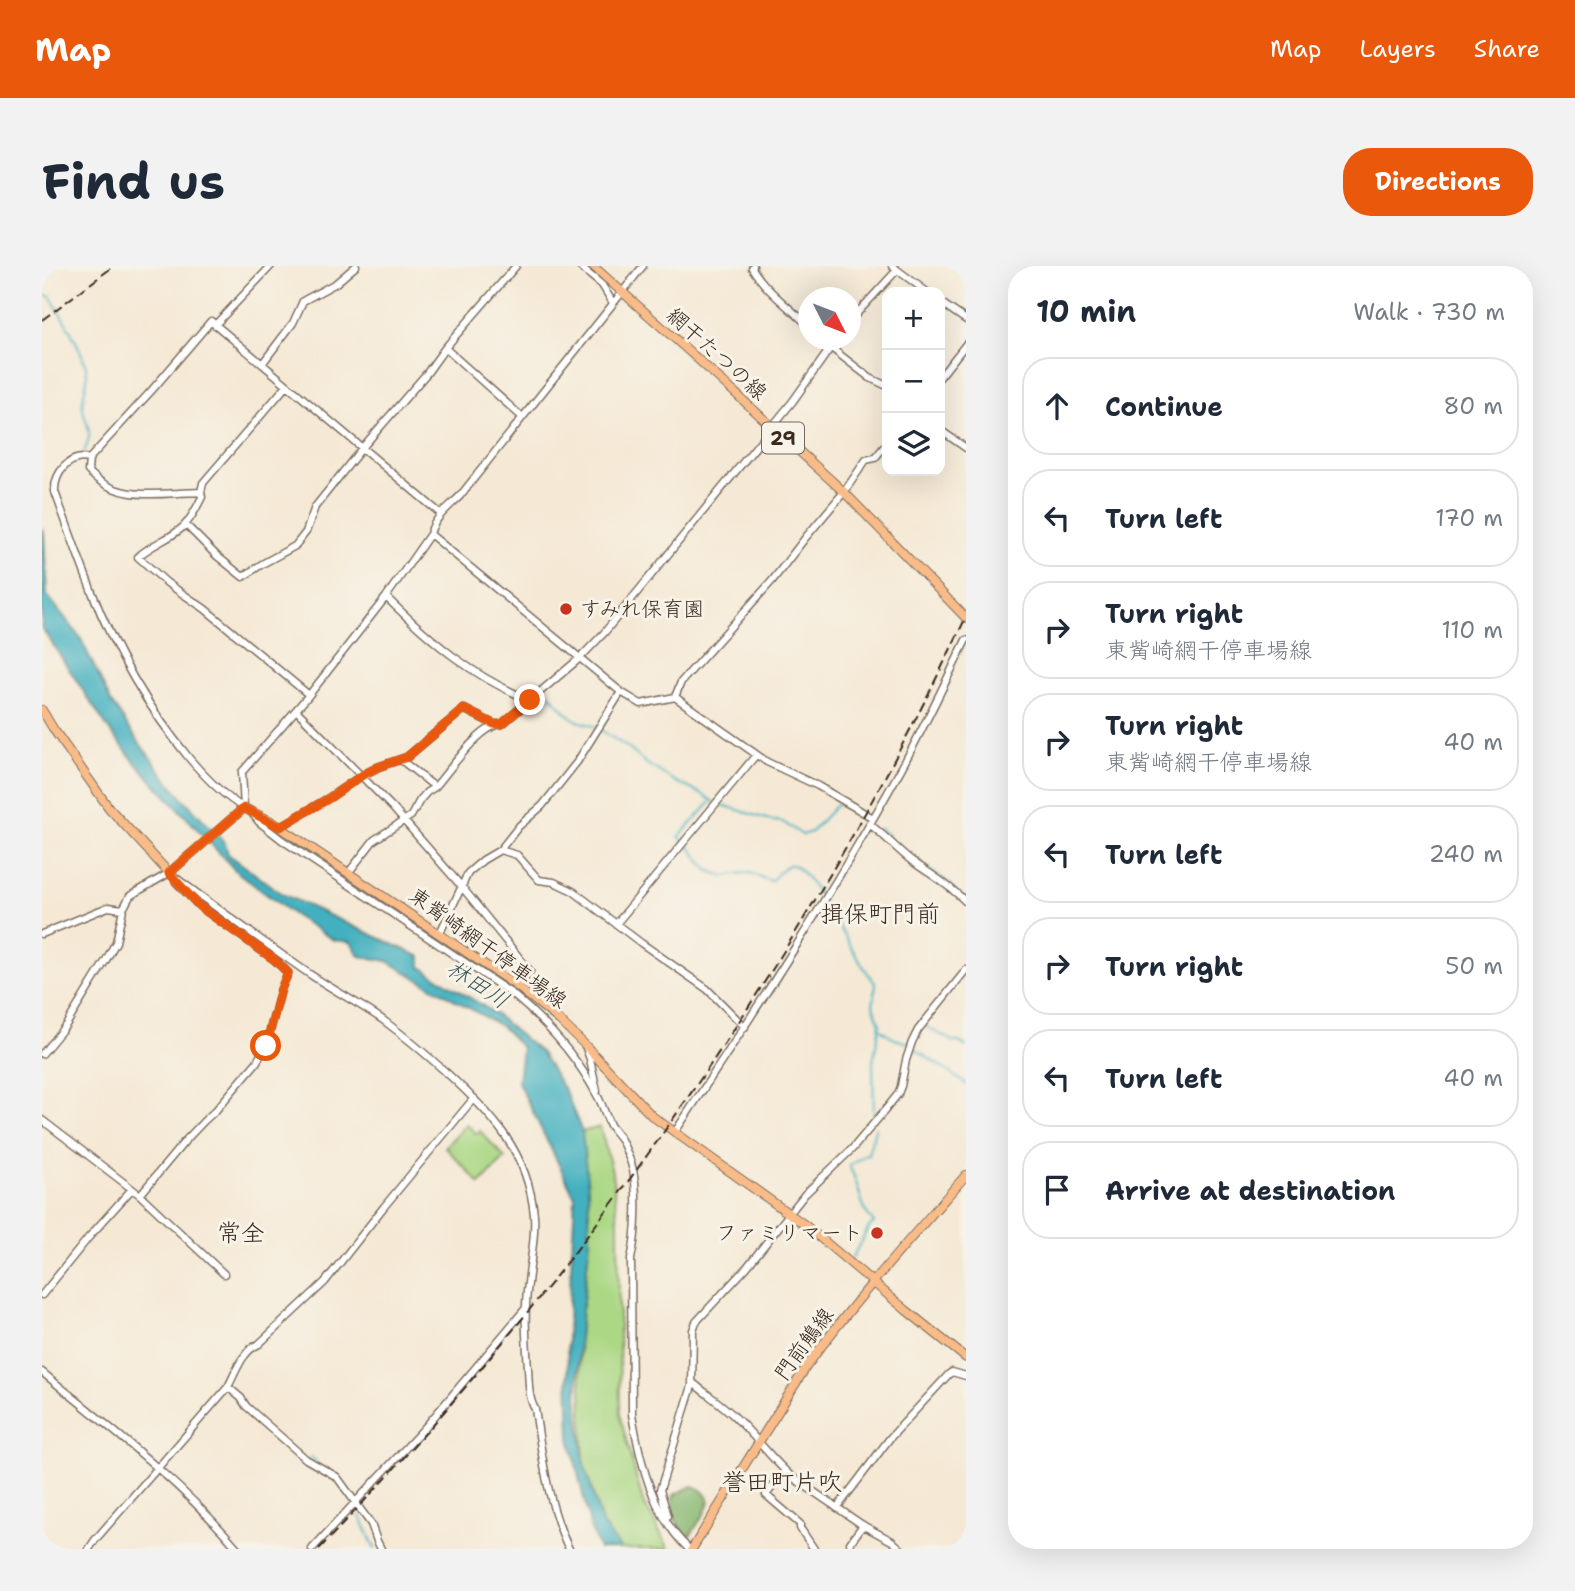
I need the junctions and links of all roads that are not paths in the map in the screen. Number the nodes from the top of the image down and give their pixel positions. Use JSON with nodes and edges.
{"nodes":[{"id":1,"x":271,"y":266,"type":"edge"},
{"id":2,"x":356,"y":266,"type":"edge"},
{"id":3,"x":516,"y":266,"type":"edge"},
{"id":4,"x":579,"y":266,"type":"edge"},
{"id":5,"x":593,"y":266,"type":"edge"},
{"id":6,"x":643,"y":266,"type":"edge"},
{"id":7,"x":753,"y":266,"type":"edge"},
{"id":8,"x":894,"y":268,"type":"edge"},
{"id":9,"x":921,"y":287,"type":"edge"},
{"id":10,"x":622,"y":292,"type":"junction"},
{"id":11,"x":613,"y":303,"type":"junction"},
{"id":12,"x":945,"y":305,"type":"edge"},
{"id":13,"x":861,"y":308,"type":"edge"},
{"id":14,"x":798,"y":316,"type":"edge"},
{"id":15,"x":966,"y":320,"type":"edge"},
{"id":16,"x":215,"y":325,"type":"junction"},
{"id":17,"x":966,"y":344,"type":"edge"},
{"id":18,"x":444,"y":348,"type":"junction"},
{"id":19,"x":828,"y":350,"type":"edge"},
{"id":20,"x":834,"y":350,"type":"edge"},
{"id":21,"x":262,"y":364,"type":"junction"},
{"id":22,"x":945,"y":371,"type":"edge"},
{"id":23,"x":882,"y":384,"type":"edge"},
{"id":24,"x":287,"y":385,"type":"junction"},
{"id":25,"x":522,"y":416,"type":"junction"},
{"id":26,"x":772,"y":427,"type":"junction"},
{"id":27,"x":945,"y":433,"type":"edge"},
{"id":28,"x":362,"y":448,"type":"junction"},
{"id":29,"x":966,"y":448,"type":"edge"},
{"id":30,"x":882,"y":449,"type":"edge"},
{"id":31,"x":89,"y":459,"type":"junction"},
{"id":32,"x":201,"y":492,"type":"junction"},
{"id":33,"x":844,"y":492,"type":"junction"},
{"id":34,"x":441,"y":514,"type":"junction"},
{"id":35,"x":186,"y":524,"type":"junction"},
{"id":36,"x":430,"y":534,"type":"junction"},
{"id":37,"x":386,"y":597,"type":"junction"},
{"id":38,"x":966,"y":618,"type":"edge"},
{"id":39,"x":966,"y":640,"type":"edge"},
{"id":40,"x":580,"y":658,"type":"junction"},
{"id":41,"x":621,"y":692,"type":"junction"},
{"id":42,"x":309,"y":695,"type":"junction"},
{"id":43,"x":675,"y":697,"type":"junction"},
{"id":44,"x":530,"y":700,"type":"junction"},
{"id":45,"x":296,"y":709,"type":"junction"},
{"id":46,"x":42,"y":710,"type":"edge"},
{"id":47,"x":494,"y":724,"type":"junction"},
{"id":48,"x":756,"y":755,"type":"junction"},
{"id":49,"x":401,"y":760,"type":"junction"},
{"id":50,"x":361,"y":776,"type":"junction"},
{"id":51,"x":435,"y":787,"type":"junction"},
{"id":52,"x":247,"y":809,"type":"junction"},
{"id":53,"x":405,"y":821,"type":"junction"},
{"id":54,"x":871,"y":821,"type":"junction"},
{"id":55,"x":280,"y":827,"type":"junction"},
{"id":56,"x":500,"y":850,"type":"junction"},
{"id":57,"x":349,"y":872,"type":"junction"},
{"id":58,"x":169,"y":873,"type":"junction"},
{"id":59,"x":462,"y":887,"type":"junction"},
{"id":60,"x":966,"y":902,"type":"edge"},
{"id":61,"x":123,"y":909,"type":"junction"},
{"id":62,"x":616,"y":924,"type":"junction"},
{"id":63,"x":42,"y":933,"type":"edge"},
{"id":64,"x":440,"y":933,"type":"junction"},
{"id":65,"x":966,"y":970,"type":"edge"},
{"id":66,"x":518,"y":986,"type":"junction"},
{"id":67,"x":745,"y":1027,"type":"junction"},
{"id":68,"x":584,"y":1044,"type":"junction"},
{"id":69,"x":42,"y":1054,"type":"edge"},
{"id":70,"x":598,"y":1097,"type":"junction"},
{"id":71,"x":474,"y":1098,"type":"junction"},
{"id":72,"x":42,"y":1120,"type":"edge"},
{"id":73,"x":675,"y":1132,"type":"junction"},
{"id":74,"x":966,"y":1175,"type":"edge"},
{"id":75,"x":131,"y":1190,"type":"junction"},
{"id":76,"x":140,"y":1195,"type":"junction"},
{"id":77,"x":789,"y":1212,"type":"junction"},
{"id":78,"x":224,"y":1274,"type":"dead end"},
{"id":79,"x":873,"y":1283,"type":"junction"},
{"id":80,"x":42,"y":1295,"type":"edge"},
{"id":81,"x":526,"y":1308,"type":"junction"},
{"id":82,"x":966,"y":1358,"type":"edge"},
{"id":83,"x":42,"y":1372,"type":"edge"},
{"id":84,"x":966,"y":1376,"type":"edge"},
{"id":85,"x":692,"y":1382,"type":"junction"},
{"id":86,"x":228,"y":1387,"type":"junction"},
{"id":87,"x":759,"y":1441,"type":"junction"},
{"id":88,"x":158,"y":1468,"type":"junction"},
{"id":89,"x":785,"y":1471,"type":"junction"},
{"id":90,"x":355,"y":1504,"type":"junction"},
{"id":91,"x":837,"y":1508,"type":"junction"},
{"id":92,"x":863,"y":1525,"type":"junction"},
{"id":93,"x":670,"y":1528,"type":"junction"},
{"id":94,"x":89,"y":1549,"type":"edge"},
{"id":95,"x":238,"y":1549,"type":"edge"},
{"id":96,"x":312,"y":1549,"type":"edge"},
{"id":97,"x":382,"y":1549,"type":"edge"},
{"id":98,"x":569,"y":1549,"type":"edge"},
{"id":99,"x":690,"y":1549,"type":"edge"},
{"id":100,"x":814,"y":1549,"type":"edge"},
{"id":101,"x":850,"y":1549,"type":"edge"},
{"id":102,"x":901,"y":1549,"type":"edge"}],
"edges":[{"from":1,"to":16,"type":"street"},
{"from":2,"to":21,"type":"street"},
{"from":3,"to":18,"type":"street"},
{"from":4,"to":11,"type":"street"},
{"from":5,"to":10,"type":"main road","name":"網干たつの線","number":"29"},
{"from":6,"to":10,"type":"street"},
{"from":7,"to":14,"type":"street"},
{"from":8,"to":9,"type":"street"},
{"from":8,"to":13,"type":"street"},
{"from":10,"to":11,"type":"street"},
{"from":10,"to":26,"type":"main road","name":"網干たつの線","number":"29"},
{"from":11,"to":25,"type":"street"},
{"from":12,"to":15,"type":"street"},
{"from":16,"to":21,"type":"street"},
{"from":16,"to":31,"type":"street"},
{"from":17,"to":22,"type":"street"},
{"from":18,"to":25,"type":"street"},
{"from":18,"to":28,"type":"street"},
{"from":19,"to":26,"type":"street"},
{"from":20,"to":23,"type":"street"},
{"from":21,"to":24,"type":"street"},
{"from":24,"to":28,"type":"street"},
{"from":24,"to":32,"type":"street"},
{"from":25,"to":34,"type":"street"},
{"from":26,"to":33,"type":"main road","name":"網干たつの線","number":"29"},
{"from":26,"to":40,"type":"street"},
{"from":27,"to":29,"type":"street"},
{"from":28,"to":34,"type":"street"},
{"from":28,"to":35,"type":"street"},
{"from":30,"to":33,"type":"street"},
{"from":31,"to":32,"type":"street"},
{"from":31,"to":52,"type":"street"},
{"from":32,"to":35,"type":"street"},
{"from":33,"to":38,"type":"main road","name":"網干たつの線","number":"29"},
{"from":33,"to":43,"type":"street"},
{"from":34,"to":36,"type":"street"},
{"from":35,"to":42,"type":"street"},
{"from":36,"to":37,"type":"street"},
{"from":36,"to":40,"type":"street"},
{"from":37,"to":42,"type":"street"},
{"from":37,"to":44,"type":"street"},
{"from":39,"to":54,"type":"street"},
{"from":40,"to":41,"type":"street"},
{"from":40,"to":44,"type":"street"},
{"from":41,"to":43,"type":"street"},
{"from":41,"to":56,"type":"street"},
{"from":42,"to":45,"type":"street"},
{"from":43,"to":48,"type":"street"},
{"from":44,"to":47,"type":"street"},
{"from":45,"to":50,"type":"street"},
{"from":45,"to":52,"type":"street"},
{"from":46,"to":58,"type":"main road"},
{"from":47,"to":49,"type":"street"},
{"from":47,"to":51,"type":"street"},
{"from":48,"to":54,"type":"street"},
{"from":48,"to":62,"type":"street"},
{"from":49,"to":50,"type":"street"},
{"from":49,"to":51,"type":"street"},
{"from":50,"to":53,"type":"street"},
{"from":50,"to":55,"type":"street"},
{"from":51,"to":53,"type":"street"},
{"from":52,"to":55,"type":"main road","name":"東觜崎網干停車場線"},
{"from":52,"to":58,"type":"main road"},
{"from":52,"to":70,"type":"street"},
{"from":53,"to":57,"type":"street"},
{"from":53,"to":59,"type":"street"},
{"from":54,"to":60,"type":"street"},
{"from":54,"to":67,"type":"street"},
{"from":55,"to":57,"type":"main road","name":"東觜崎網干停車場線"},
{"from":56,"to":59,"type":"street"},
{"from":56,"to":62,"type":"street"},
{"from":57,"to":64,"type":"main road","name":"東觜崎網干停車場線"},
{"from":58,"to":61,"type":"street"},
{"from":58,"to":71,"type":"street"},
{"from":58,"to":76,"type":"street"},
{"from":59,"to":64,"type":"street"},
{"from":59,"to":66,"type":"street"},
{"from":61,"to":63,"type":"street"},
{"from":61,"to":69,"type":"street"},
{"from":62,"to":67,"type":"street"},
{"from":64,"to":66,"type":"main road","name":"東觜崎網干停車場線"},
{"from":65,"to":77,"type":"street"},
{"from":66,"to":68,"type":"main road","name":"東觜崎網干停車場線"},
{"from":67,"to":73,"type":"street"},
{"from":68,"to":70,"type":"street"},
{"from":68,"to":73,"type":"main road","name":"東觜崎網干停車場線"},
{"from":70,"to":93,"type":"street"},
{"from":71,"to":81,"type":"street"},
{"from":71,"to":86,"type":"street"},
{"from":72,"to":75,"type":"street"},
{"from":73,"to":77,"type":"main road","name":"東觜崎網干停車場線"},
{"from":74,"to":79,"type":"main road","name":"門前鵤線"},
{"from":75,"to":76,"type":"street"},
{"from":75,"to":80,"type":"street"},
{"from":76,"to":78,"type":"street"},
{"from":77,"to":79,"type":"main road","name":"東觜崎網干停車場線"},
{"from":77,"to":85,"type":"street"},
{"from":79,"to":82,"type":"main road","name":"東觜崎網干停車場線"},
{"from":79,"to":87,"type":"main road","name":"門前鵤線"},
{"from":81,"to":90,"type":"street"},
{"from":81,"to":98,"type":"street"},
{"from":83,"to":88,"type":"street"},
{"from":84,"to":91,"type":"street"},
{"from":85,"to":87,"type":"street"},
{"from":85,"to":93,"type":"street"},
{"from":86,"to":88,"type":"street"},
{"from":86,"to":90,"type":"street"},
{"from":87,"to":89,"type":"street"},
{"from":87,"to":99,"type":"main road","name":"門前鵤線"},
{"from":88,"to":94,"type":"street"},
{"from":88,"to":95,"type":"street"},
{"from":89,"to":91,"type":"street"},
{"from":89,"to":100,"type":"street"},
{"from":90,"to":96,"type":"street"},
{"from":90,"to":97,"type":"street"},
{"from":91,"to":92,"type":"street"},
{"from":92,"to":101,"type":"street"},
{"from":92,"to":102,"type":"street"},
{"from":93,"to":99,"type":"street"}]}
